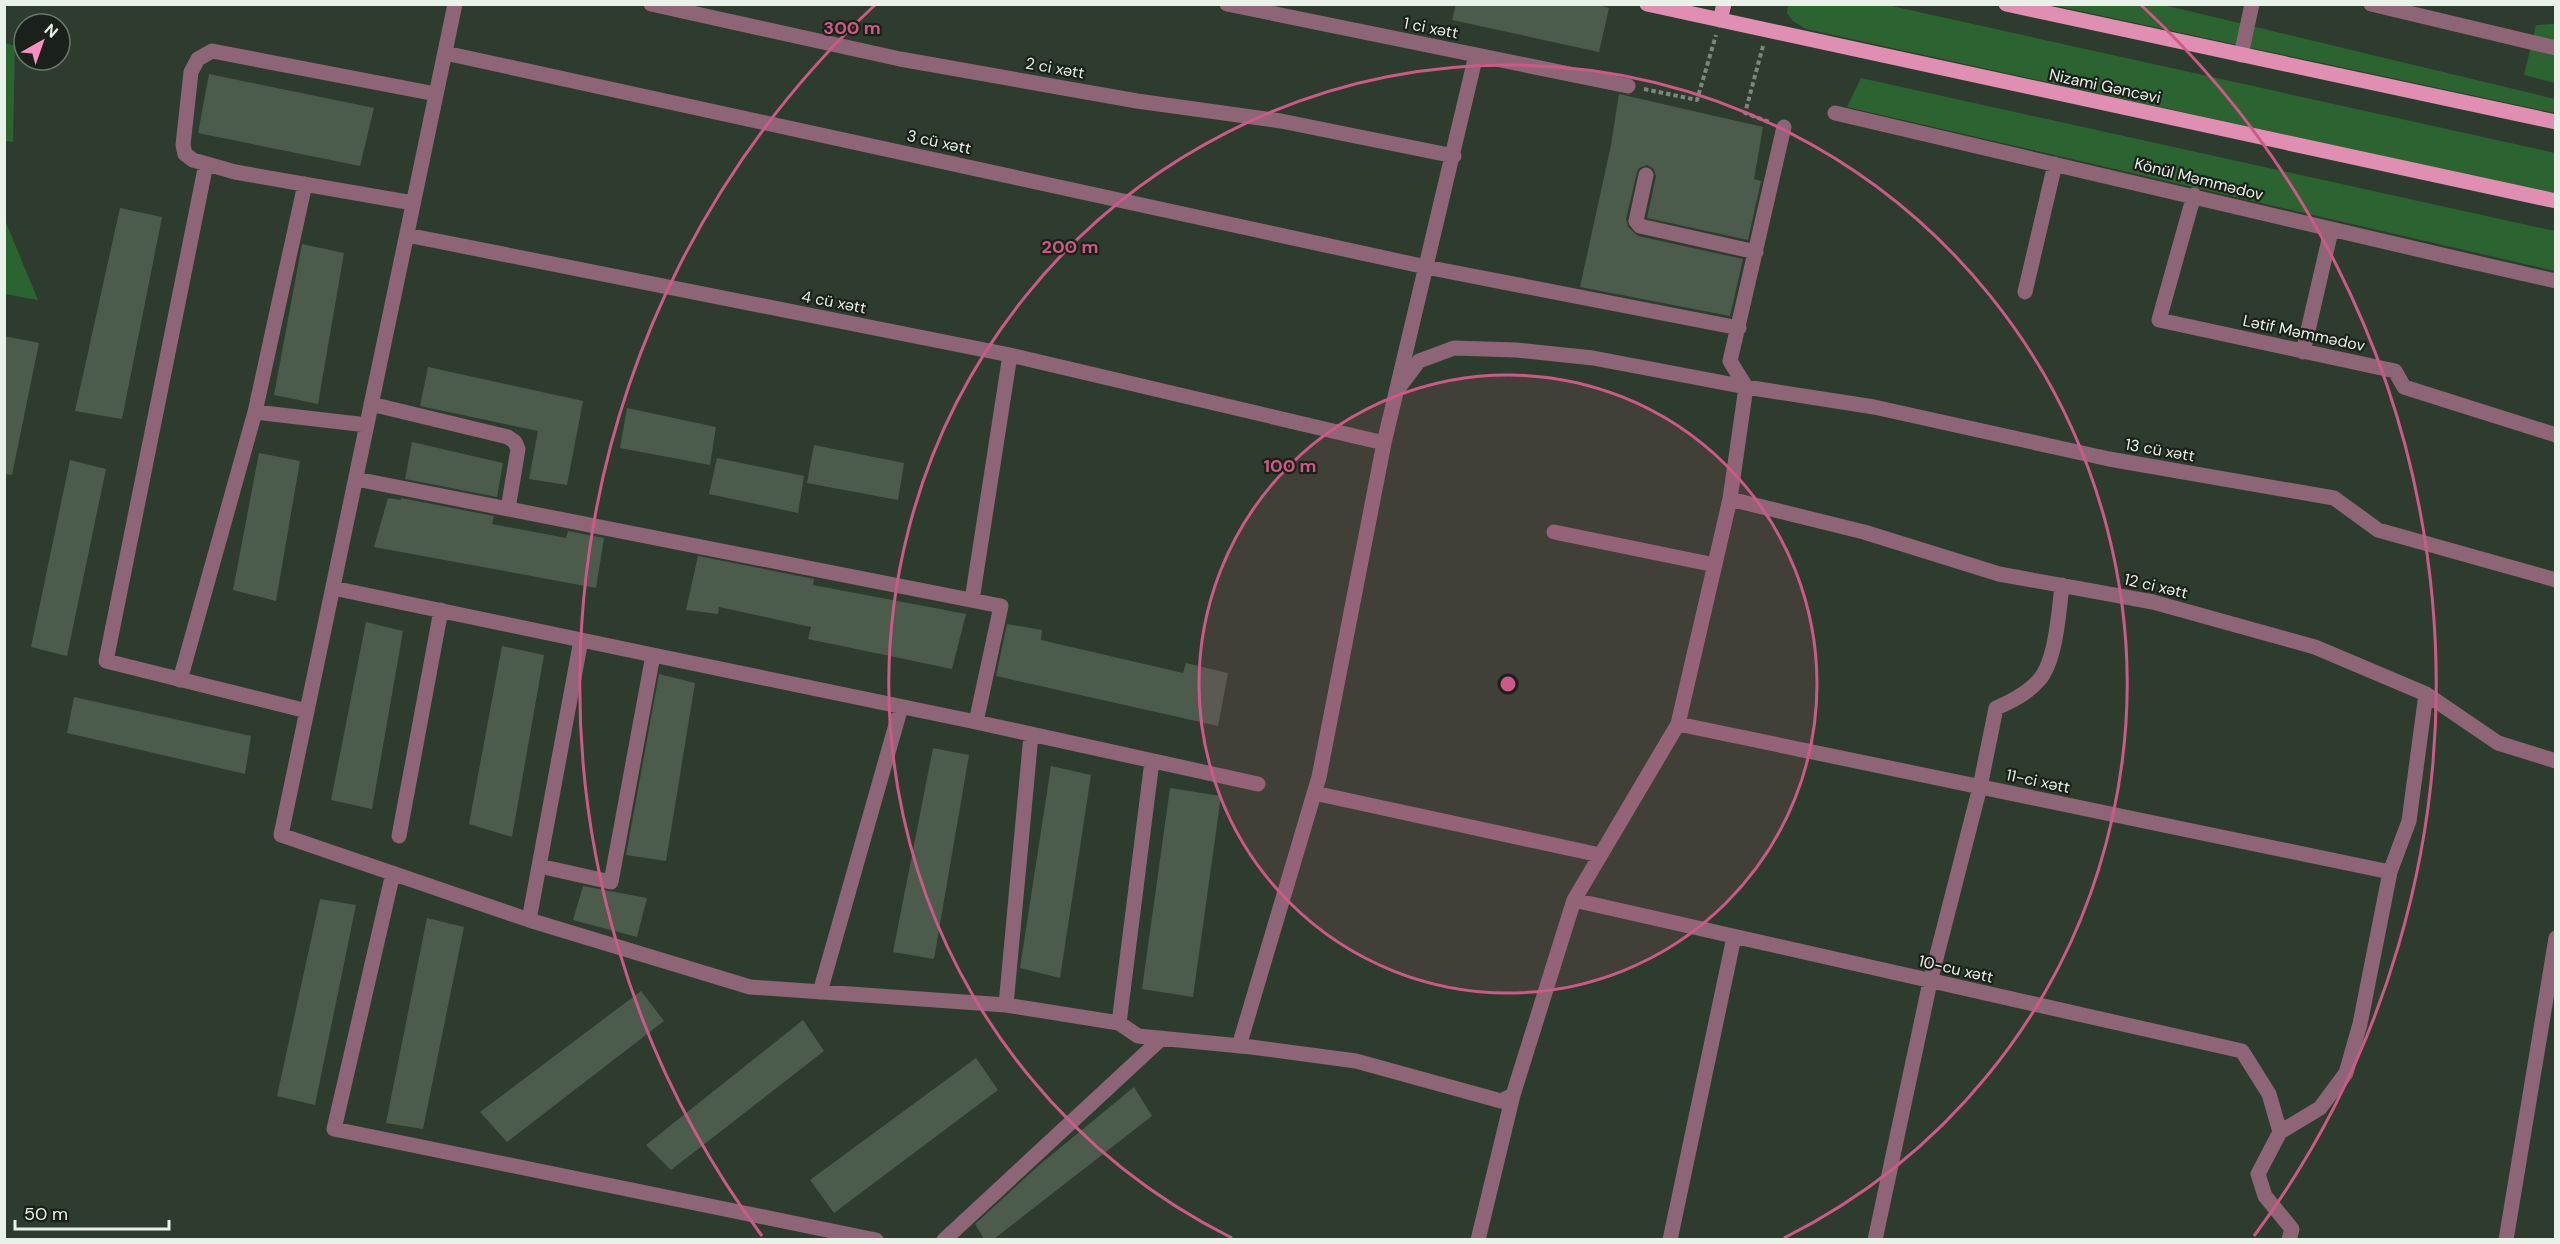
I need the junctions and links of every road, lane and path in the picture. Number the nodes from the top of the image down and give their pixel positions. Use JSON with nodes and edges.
{"nodes":[{"id":1,"x":455,"y":4,"type":"edge"},
{"id":2,"x":651,"y":4,"type":"edge"},
{"id":3,"x":1227,"y":4,"type":"edge"},
{"id":4,"x":1647,"y":4,"type":"edge"},
{"id":5,"x":1724,"y":4,"type":"edge"},
{"id":6,"x":2006,"y":4,"type":"edge"},
{"id":7,"x":2252,"y":4,"type":"edge"},
{"id":8,"x":2371,"y":4,"type":"edge"},
{"id":9,"x":1720,"y":20,"type":"junction"},
{"id":10,"x":1767,"y":31,"type":"junction"},
{"id":11,"x":2556,"y":48,"type":"edge"},
{"id":12,"x":445,"y":53,"type":"junction"},
{"id":13,"x":1476,"y":55,"type":"junction"},
{"id":14,"x":2241,"y":55,"type":"junction"},
{"id":15,"x":1628,"y":86,"type":"joint"},
{"id":16,"x":436,"y":94,"type":"junction"},
{"id":17,"x":1835,"y":113,"type":"dead end"},
{"id":18,"x":2556,"y":122,"type":"edge"},
{"id":19,"x":1784,"y":127,"type":"joint"},
{"id":20,"x":1454,"y":156,"type":"junction"},
{"id":21,"x":206,"y":164,"type":"junction"},
{"id":22,"x":2055,"y":164,"type":"junction"},
{"id":23,"x":1646,"y":175,"type":"dead end"},
{"id":24,"x":305,"y":184,"type":"junction"},
{"id":25,"x":2194,"y":195,"type":"junction"},
{"id":26,"x":2556,"y":201,"type":"edge"},
{"id":27,"x":413,"y":203,"type":"junction"},
{"id":28,"x":2331,"y":231,"type":"junction"},
{"id":29,"x":407,"y":235,"type":"junction"},
{"id":30,"x":1756,"y":252,"type":"junction"},
{"id":31,"x":1426,"y":267,"type":"junction"},
{"id":32,"x":2556,"y":281,"type":"edge"},
{"id":33,"x":2025,"y":292,"type":"dead end"},
{"id":34,"x":1739,"y":328,"type":"junction"},
{"id":35,"x":2303,"y":352,"type":"junction"},
{"id":36,"x":1010,"y":355,"type":"junction"},
{"id":37,"x":1746,"y":387,"type":"junction"},
{"id":38,"x":1397,"y":390,"type":"junction"},
{"id":39,"x":371,"y":404,"type":"junction"},
{"id":40,"x":255,"y":412,"type":"junction"},
{"id":41,"x":367,"y":424,"type":"junction"},
{"id":42,"x":2556,"y":435,"type":"edge"},
{"id":43,"x":1384,"y":443,"type":"junction"},
{"id":44,"x":356,"y":479,"type":"junction"},
{"id":45,"x":1730,"y":499,"type":"junction"},
{"id":46,"x":508,"y":509,"type":"junction"},
{"id":47,"x":1554,"y":532,"type":"dead end"},
{"id":48,"x":1714,"y":565,"type":"junction"},
{"id":49,"x":2556,"y":580,"type":"edge"},
{"id":50,"x":2062,"y":585,"type":"junction"},
{"id":51,"x":333,"y":588,"type":"junction"},
{"id":52,"x":972,"y":600,"type":"junction"},
{"id":53,"x":441,"y":610,"type":"junction"},
{"id":54,"x":581,"y":640,"type":"junction"},
{"id":55,"x":653,"y":655,"type":"junction"},
{"id":56,"x":180,"y":680,"type":"junction"},
{"id":57,"x":2426,"y":694,"type":"junction"},
{"id":58,"x":901,"y":707,"type":"junction"},
{"id":59,"x":307,"y":711,"type":"junction"},
{"id":60,"x":976,"y":722,"type":"junction"},
{"id":61,"x":1678,"y":724,"type":"junction"},
{"id":62,"x":1031,"y":735,"type":"junction"},
{"id":63,"x":1152,"y":761,"type":"junction"},
{"id":64,"x":2556,"y":761,"type":"edge"},
{"id":65,"x":1258,"y":784,"type":"dead end"},
{"id":66,"x":1980,"y":787,"type":"junction"},
{"id":67,"x":1314,"y":793,"type":"junction"},
{"id":68,"x":399,"y":836,"type":"dead end"},
{"id":69,"x":1600,"y":855,"type":"junction"},
{"id":70,"x":539,"y":866,"type":"junction"},
{"id":71,"x":2390,"y":872,"type":"junction"},
{"id":72,"x":393,"y":873,"type":"junction"},
{"id":73,"x":1574,"y":900,"type":"junction"},
{"id":74,"x":529,"y":920,"type":"junction"},
{"id":75,"x":1734,"y":937,"type":"junction"},
{"id":76,"x":2555,"y":947,"type":"edge"},
{"id":77,"x":1930,"y":982,"type":"junction"},
{"id":78,"x":820,"y":992,"type":"junction"},
{"id":79,"x":1006,"y":1005,"type":"junction"},
{"id":80,"x":1119,"y":1023,"type":"junction"},
{"id":81,"x":1162,"y":1038,"type":"junction"},
{"id":82,"x":1239,"y":1046,"type":"junction"},
{"id":83,"x":1514,"y":1095,"type":"junction"},
{"id":84,"x":2280,"y":1132,"type":"junction"},
{"id":85,"x":876,"y":1239,"type":"edge"},
{"id":86,"x":945,"y":1239,"type":"edge"},
{"id":87,"x":1478,"y":1239,"type":"edge"},
{"id":88,"x":1670,"y":1239,"type":"edge"},
{"id":89,"x":1875,"y":1239,"type":"edge"},
{"id":90,"x":2289,"y":1239,"type":"edge"},
{"id":91,"x":2506,"y":1239,"type":"edge"}],
"edges":[{"from":1,"to":12,"type":"street"},
{"from":2,"to":20,"type":"street","name":"2 ci xətt"},
{"from":3,"to":13,"type":"street","name":"1 ci xətt"},
{"from":4,"to":9,"type":"main road","name":"Nizami Gəncəvi"},
{"from":5,"to":9,"type":"main road"},
{"from":6,"to":14,"type":"main road"},
{"from":7,"to":14,"type":"street"},
{"from":8,"to":11,"type":"street"},
{"from":9,"to":10,"type":"main road","name":"Nizami Gəncəvi"},
{"from":9,"to":15,"type":"path"},
{"from":10,"to":19,"type":"path"},
{"from":10,"to":26,"type":"main road","name":"Nizami Gəncəvi"},
{"from":12,"to":16,"type":"street"},
{"from":12,"to":31,"type":"street","name":"3 cü xətt"},
{"from":13,"to":15,"type":"street","name":"1 ci xətt"},
{"from":13,"to":20,"type":"street"},
{"from":14,"to":18,"type":"main road"},
{"from":16,"to":21,"type":"street"},
{"from":16,"to":27,"type":"street"},
{"from":17,"to":22,"type":"street","name":"Könül Məmmədov"},
{"from":19,"to":30,"type":"street"},
{"from":20,"to":31,"type":"street"},
{"from":21,"to":24,"type":"street"},
{"from":21,"to":56,"type":"street"},
{"from":22,"to":25,"type":"street","name":"Könül Məmmədov"},
{"from":22,"to":33,"type":"street"},
{"from":23,"to":30,"type":"street"},
{"from":24,"to":27,"type":"street"},
{"from":24,"to":40,"type":"street"},
{"from":25,"to":28,"type":"street","name":"Könül Məmmədov"},
{"from":25,"to":35,"type":"street","name":"Lətif Məmmədov"},
{"from":27,"to":29,"type":"street"},
{"from":28,"to":32,"type":"street","name":"Könül Məmmədov"},
{"from":28,"to":35,"type":"street"},
{"from":29,"to":36,"type":"street","name":"4 cü xətt"},
{"from":29,"to":39,"type":"street"},
{"from":30,"to":34,"type":"street"},
{"from":31,"to":34,"type":"street","name":"3 cü xətt"},
{"from":31,"to":38,"type":"street"},
{"from":34,"to":37,"type":"street"},
{"from":35,"to":42,"type":"street","name":"Lətif Məmmədov"},
{"from":36,"to":43,"type":"street","name":"4 cü xətt"},
{"from":36,"to":52,"type":"street"},
{"from":37,"to":38,"type":"street","name":"13 cü xətt"},
{"from":37,"to":45,"type":"street"},
{"from":37,"to":49,"type":"street","name":"13 cü xətt"},
{"from":38,"to":43,"type":"street"},
{"from":39,"to":41,"type":"street"},
{"from":39,"to":46,"type":"street"},
{"from":40,"to":41,"type":"street"},
{"from":40,"to":56,"type":"street"},
{"from":41,"to":44,"type":"street"},
{"from":43,"to":67,"type":"street"},
{"from":44,"to":46,"type":"street"},
{"from":44,"to":51,"type":"street"},
{"from":45,"to":48,"type":"street"},
{"from":45,"to":50,"type":"street","name":"12 ci xətt"},
{"from":46,"to":52,"type":"street"},
{"from":47,"to":48,"type":"street"},
{"from":48,"to":61,"type":"street"},
{"from":50,"to":57,"type":"street","name":"12 ci xətt"},
{"from":50,"to":66,"type":"street"},
{"from":51,"to":53,"type":"street"},
{"from":51,"to":59,"type":"street"},
{"from":52,"to":60,"type":"street"},
{"from":53,"to":54,"type":"street"},
{"from":53,"to":68,"type":"street"},
{"from":54,"to":55,"type":"street"},
{"from":54,"to":70,"type":"street"},
{"from":55,"to":58,"type":"street"},
{"from":55,"to":70,"type":"street"},
{"from":56,"to":59,"type":"street"},
{"from":57,"to":64,"type":"street","name":"12 ci xətt"},
{"from":57,"to":71,"type":"street"},
{"from":58,"to":60,"type":"street"},
{"from":58,"to":78,"type":"street"},
{"from":59,"to":72,"type":"street"},
{"from":60,"to":62,"type":"street"},
{"from":61,"to":66,"type":"street","name":"11-ci xətt"},
{"from":61,"to":69,"type":"street"},
{"from":62,"to":63,"type":"street"},
{"from":62,"to":79,"type":"street"},
{"from":63,"to":65,"type":"street"},
{"from":63,"to":80,"type":"street"},
{"from":66,"to":71,"type":"street","name":"11-ci xətt"},
{"from":66,"to":77,"type":"street"},
{"from":67,"to":69,"type":"street"},
{"from":67,"to":82,"type":"street"},
{"from":69,"to":73,"type":"street"},
{"from":70,"to":74,"type":"street"},
{"from":71,"to":84,"type":"street"},
{"from":72,"to":74,"type":"street"},
{"from":72,"to":85,"type":"street"},
{"from":73,"to":75,"type":"street","name":"10-cu xətt"},
{"from":73,"to":83,"type":"street"},
{"from":74,"to":78,"type":"street"},
{"from":75,"to":77,"type":"street","name":"10-cu xətt"},
{"from":75,"to":88,"type":"street"},
{"from":76,"to":91,"type":"street"},
{"from":77,"to":84,"type":"street","name":"10-cu xətt"},
{"from":77,"to":89,"type":"street"},
{"from":78,"to":79,"type":"street"},
{"from":79,"to":80,"type":"street"},
{"from":80,"to":81,"type":"street"},
{"from":81,"to":82,"type":"street"},
{"from":81,"to":86,"type":"street"},
{"from":82,"to":83,"type":"street"},
{"from":83,"to":87,"type":"street"},
{"from":84,"to":90,"type":"street"}]}
